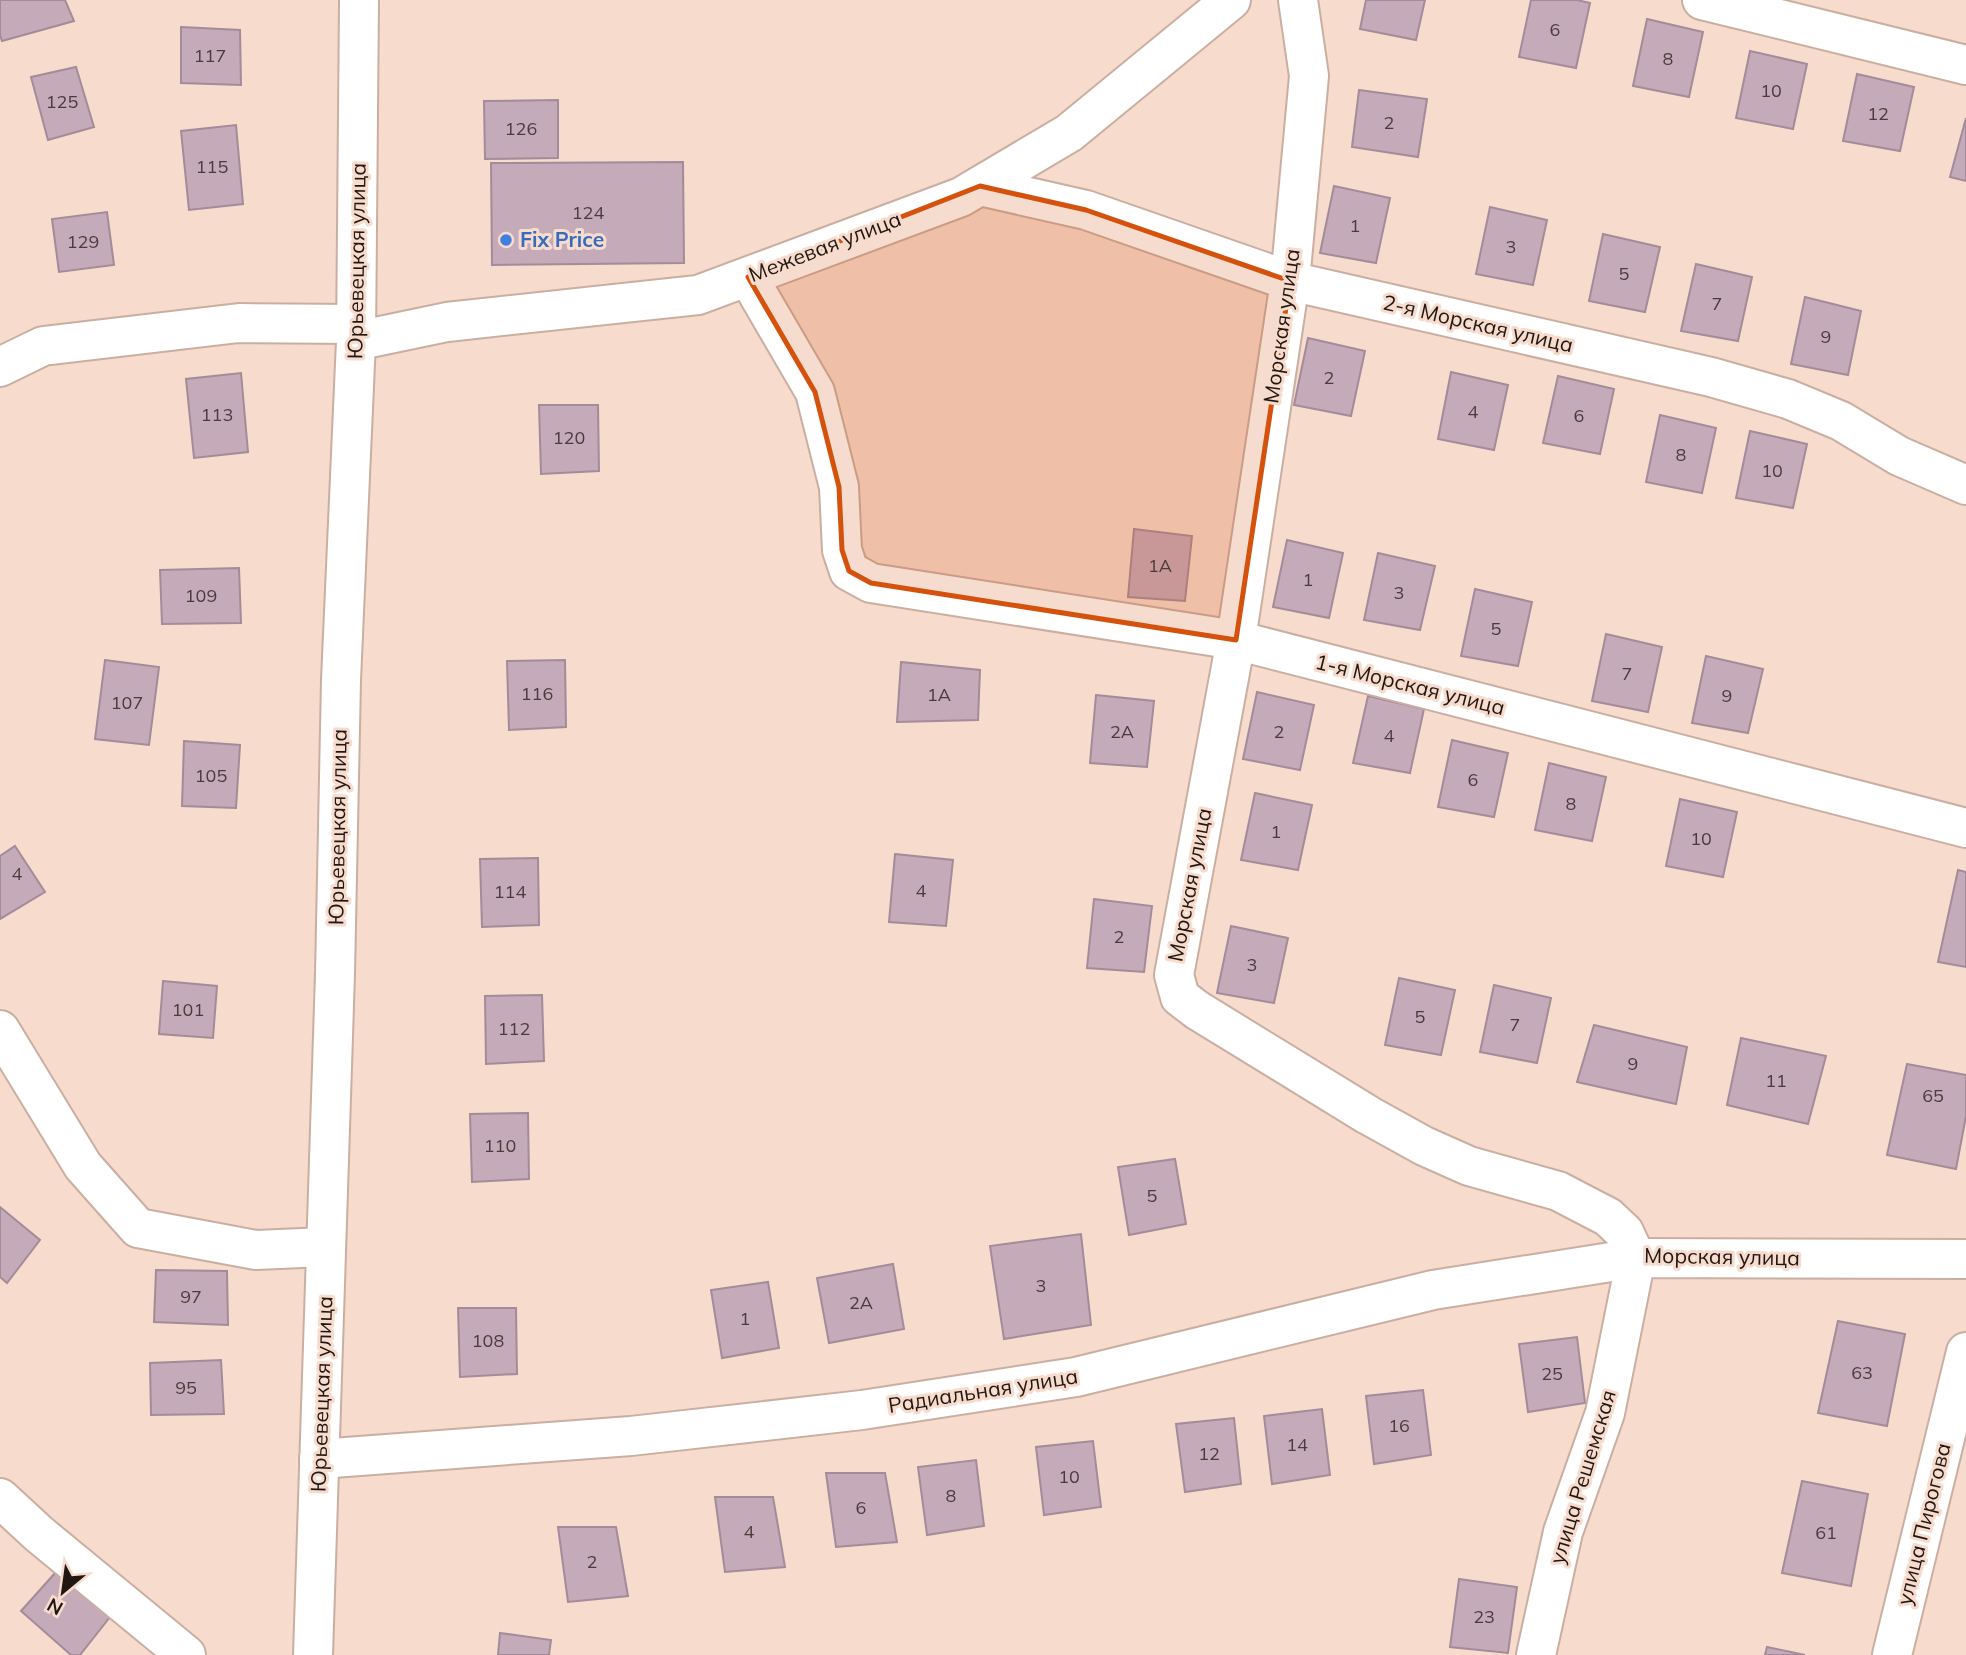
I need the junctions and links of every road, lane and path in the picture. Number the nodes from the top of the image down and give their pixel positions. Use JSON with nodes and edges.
{"nodes":[{"id":1,"x":359,"y":0,"type":"edge"},
{"id":2,"x":1231,"y":0,"type":"edge"},
{"id":3,"x":1298,"y":0,"type":"edge"},
{"id":4,"x":1702,"y":0,"type":"edge"},
{"id":5,"x":1966,"y":65,"type":"edge"},
{"id":6,"x":981,"y":186,"type":"junction"},
{"id":7,"x":748,"y":277,"type":"junction"},
{"id":8,"x":1290,"y":281,"type":"junction"},
{"id":9,"x":356,"y":333,"type":"junction"},
{"id":10,"x":0,"y":367,"type":"edge"},
{"id":11,"x":1966,"y":485,"type":"edge"},
{"id":12,"x":1236,"y":640,"type":"junction"},
{"id":13,"x":1966,"y":828,"type":"edge"},
{"id":14,"x":0,"y":1030,"type":"edge"},
{"id":15,"x":326,"y":1247,"type":"junction"},
{"id":16,"x":1636,"y":1258,"type":"junction"},
{"id":17,"x":1966,"y":1259,"type":"edge"},
{"id":18,"x":1966,"y":1352,"type":"edge"},
{"id":19,"x":319,"y":1459,"type":"junction"},
{"id":20,"x":0,"y":1499,"type":"edge"},
{"id":21,"x":186,"y":1655,"type":"edge"},
{"id":22,"x":313,"y":1655,"type":"edge"},
{"id":23,"x":1536,"y":1655,"type":"edge"},
{"id":24,"x":1892,"y":1655,"type":"edge"}],
"edges":[{"from":1,"to":9,"type":"street","name":"Юрьевецкая улица"},
{"from":2,"to":6,"type":"street","name":"Межевая улица"},
{"from":3,"to":8,"type":"street","name":"Морская улица"},
{"from":4,"to":5,"type":"street"},
{"from":6,"to":7,"type":"street","name":"Межевая улица"},
{"from":6,"to":8,"type":"street","name":"2-я Морская улица"},
{"from":7,"to":9,"type":"street","name":"Межевая улица"},
{"from":7,"to":12,"type":"street","name":"1-я Морская улица"},
{"from":8,"to":11,"type":"street","name":"2-я Морская улица"},
{"from":8,"to":12,"type":"street","name":"Морская улица"},
{"from":9,"to":10,"type":"street","name":"Межевая улица"},
{"from":9,"to":15,"type":"street","name":"Юрьевецкая улица"},
{"from":12,"to":13,"type":"street","name":"1-я Морская улица"},
{"from":12,"to":16,"type":"street","name":"Морская улица"},
{"from":14,"to":15,"type":"street"},
{"from":15,"to":19,"type":"street","name":"Юрьевецкая улица"},
{"from":16,"to":17,"type":"street","name":"Морская улица"},
{"from":16,"to":19,"type":"street","name":"Радиальная улица"},
{"from":16,"to":23,"type":"street","name":"улица Решемская"},
{"from":18,"to":24,"type":"street","name":"улица Пирогова"},
{"from":19,"to":22,"type":"street","name":"Юрьевецкая улица"},
{"from":20,"to":21,"type":"street"}]}
